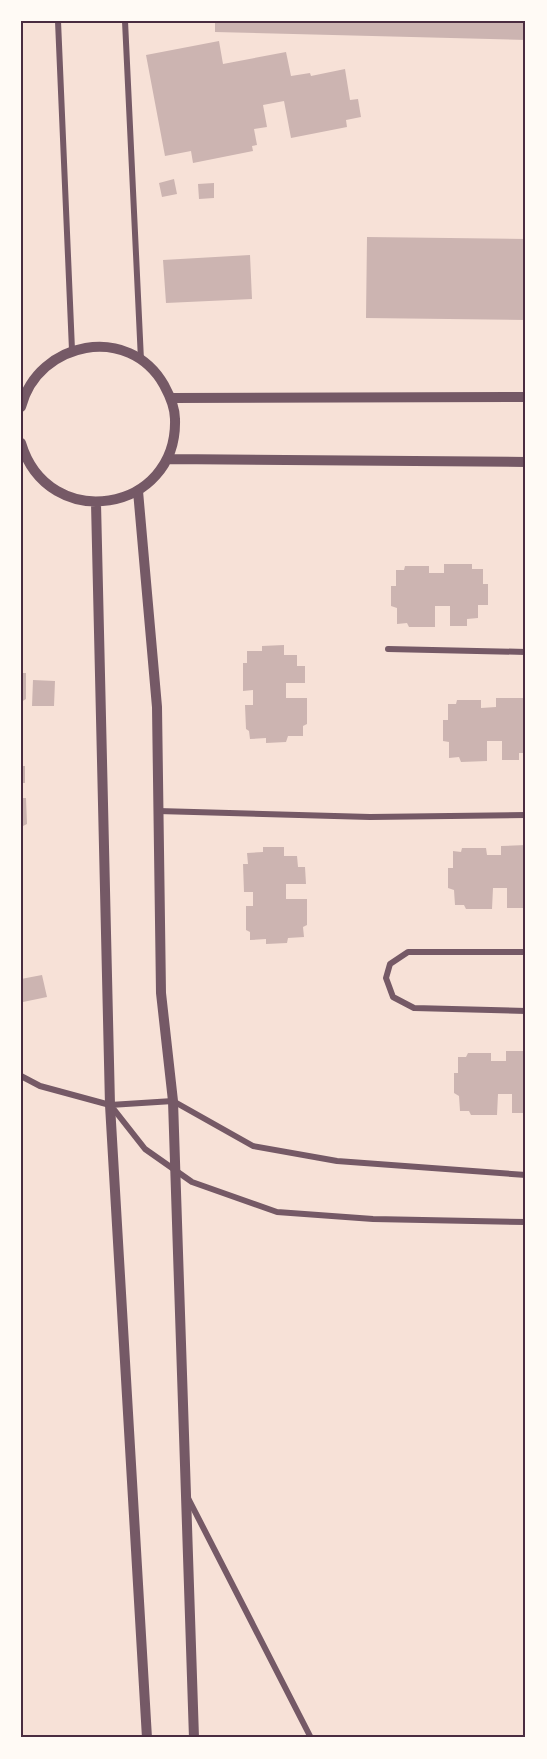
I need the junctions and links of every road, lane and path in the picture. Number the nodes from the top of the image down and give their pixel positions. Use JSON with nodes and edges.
{"nodes":[{"id":1,"x":58,"y":21,"type":"edge"},
{"id":2,"x":125,"y":21,"type":"edge"},
{"id":3,"x":72,"y":350,"type":"junction"},
{"id":4,"x":141,"y":360,"type":"junction"},
{"id":5,"x":23,"y":395,"type":"edge"},
{"id":6,"x":171,"y":398,"type":"junction"},
{"id":7,"x":526,"y":398,"type":"edge"},
{"id":8,"x":21,"y":407,"type":"edge"},
{"id":9,"x":21,"y":443,"type":"edge"},
{"id":10,"x":167,"y":459,"type":"junction"},
{"id":11,"x":526,"y":462,"type":"edge"},
{"id":12,"x":138,"y":491,"type":"junction"},
{"id":13,"x":96,"y":503,"type":"junction"},
{"id":14,"x":388,"y":650,"type":"dead end"},
{"id":15,"x":526,"y":652,"type":"edge"},
{"id":16,"x":158,"y":811,"type":"junction"},
{"id":17,"x":526,"y":815,"type":"edge"},
{"id":18,"x":526,"y":952,"type":"edge"},
{"id":19,"x":526,"y":1011,"type":"edge"},
{"id":20,"x":21,"y":1076,"type":"edge"},
{"id":21,"x":173,"y":1101,"type":"junction"},
{"id":22,"x":110,"y":1105,"type":"junction"},
{"id":23,"x":175,"y":1170,"type":"junction"},
{"id":24,"x":526,"y":1175,"type":"edge"},
{"id":25,"x":526,"y":1222,"type":"edge"},
{"id":26,"x":186,"y":1494,"type":"junction"},
{"id":27,"x":147,"y":1738,"type":"edge"},
{"id":28,"x":194,"y":1738,"type":"edge"},
{"id":29,"x":311,"y":1738,"type":"edge"}],
"edges":[{"from":1,"to":3,"type":"street"},
{"from":2,"to":4,"type":"street"},
{"from":3,"to":4,"type":"street"},
{"from":3,"to":5,"type":"street"},
{"from":4,"to":6,"type":"street"},
{"from":5,"to":8,"type":"street"},
{"from":6,"to":7,"type":"street"},
{"from":6,"to":10,"type":"street"},
{"from":9,"to":13,"type":"street"},
{"from":10,"to":11,"type":"street"},
{"from":10,"to":12,"type":"street"},
{"from":12,"to":13,"type":"street"},
{"from":12,"to":16,"type":"street"},
{"from":13,"to":22,"type":"street"},
{"from":14,"to":15,"type":"street"},
{"from":16,"to":17,"type":"street"},
{"from":16,"to":21,"type":"street"},
{"from":18,"to":19,"type":"street"},
{"from":20,"to":22,"type":"street"},
{"from":21,"to":22,"type":"street"},
{"from":21,"to":23,"type":"street"},
{"from":21,"to":24,"type":"street"},
{"from":22,"to":23,"type":"street"},
{"from":22,"to":27,"type":"street"},
{"from":23,"to":25,"type":"street"},
{"from":23,"to":26,"type":"street"},
{"from":26,"to":28,"type":"street"},
{"from":26,"to":29,"type":"street"}]}
